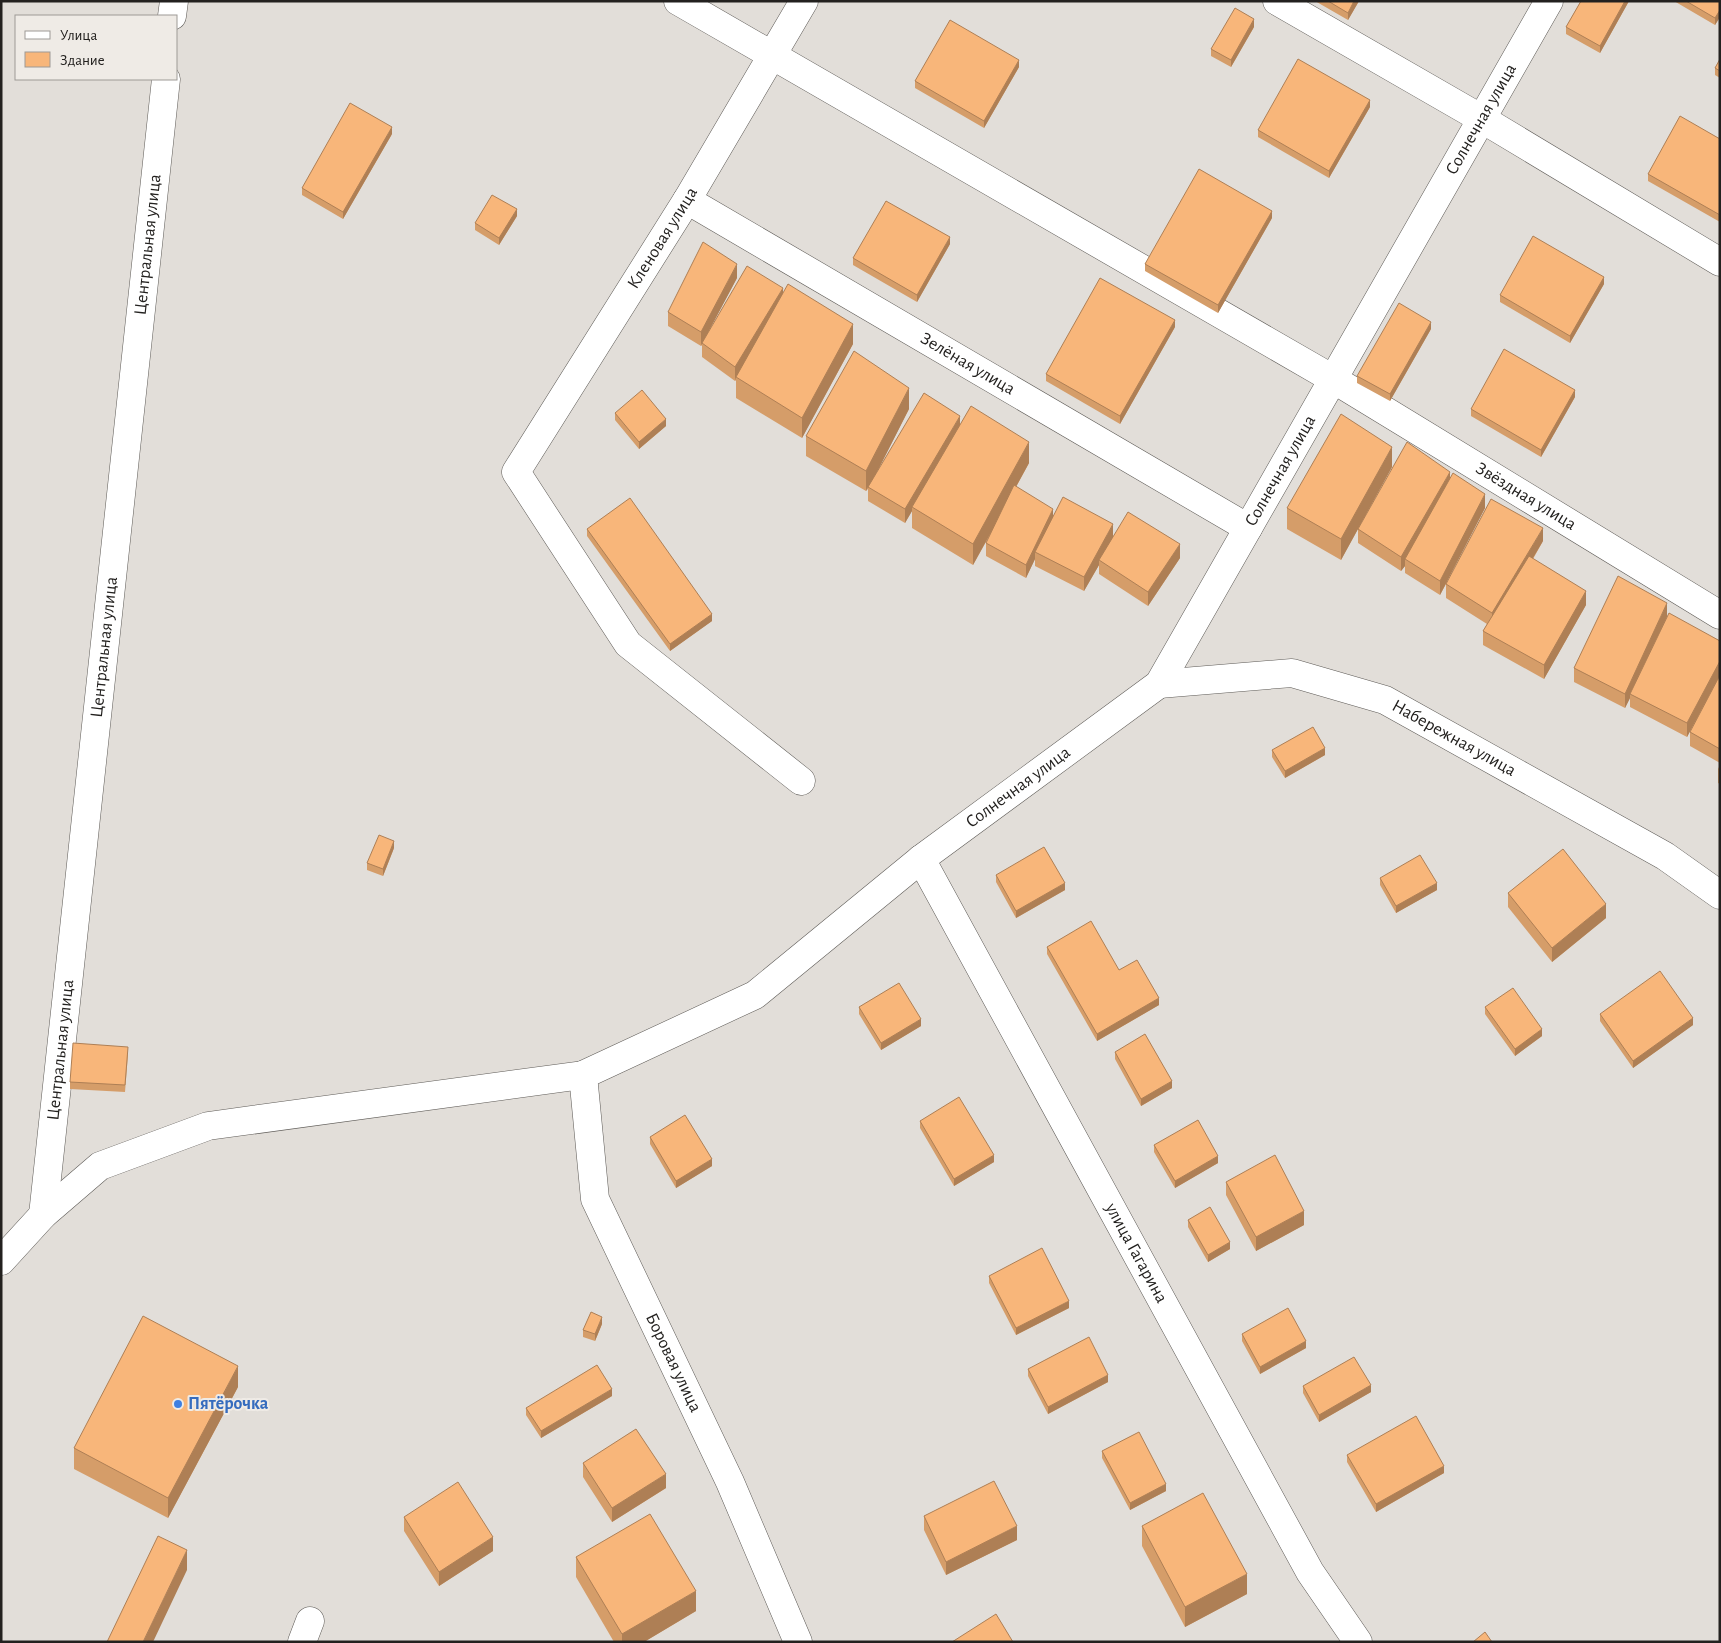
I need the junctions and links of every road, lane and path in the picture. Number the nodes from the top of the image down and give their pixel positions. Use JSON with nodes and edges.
{"nodes":[{"id":1,"x":174,"y":1,"type":"edge"},
{"id":2,"x":678,"y":1,"type":"edge"},
{"id":3,"x":804,"y":1,"type":"edge"},
{"id":4,"x":1277,"y":1,"type":"edge"},
{"id":5,"x":1549,"y":1,"type":"edge"},
{"id":6,"x":172,"y":15,"type":"edge"},
{"id":7,"x":773,"y":57,"type":"junction"},
{"id":8,"x":166,"y":80,"type":"edge"},
{"id":9,"x":1482,"y":119,"type":"junction"},
{"id":10,"x":687,"y":200,"type":"junction"},
{"id":11,"x":1720,"y":262,"type":"edge"},
{"id":12,"x":1333,"y":379,"type":"junction"},
{"id":13,"x":1248,"y":528,"type":"junction"},
{"id":14,"x":1720,"y":615,"type":"edge"},
{"id":15,"x":1159,"y":684,"type":"junction"},
{"id":16,"x":801,"y":781,"type":"dead end"},
{"id":17,"x":921,"y":859,"type":"junction"},
{"id":18,"x":1720,"y":895,"type":"edge"},
{"id":19,"x":583,"y":1075,"type":"junction"},
{"id":20,"x":43,"y":1215,"type":"junction"},
{"id":21,"x":1,"y":1261,"type":"edge"},
{"id":22,"x":798,"y":1642,"type":"edge"},
{"id":23,"x":1358,"y":1642,"type":"edge"}],
"edges":[{"from":1,"to":6,"type":"street"},
{"from":2,"to":7,"type":"street","name":"Звёздная улица"},
{"from":3,"to":7,"type":"street","name":"Кленовая улица"},
{"from":4,"to":9,"type":"street"},
{"from":5,"to":9,"type":"street","name":"Солнечная улица"},
{"from":7,"to":10,"type":"street","name":"Кленовая улица"},
{"from":7,"to":12,"type":"street","name":"Звёздная улица"},
{"from":8,"to":20,"type":"street","name":"Центральная улица"},
{"from":9,"to":11,"type":"street"},
{"from":9,"to":12,"type":"street","name":"Солнечная улица"},
{"from":10,"to":13,"type":"street","name":"Зелёная улица"},
{"from":10,"to":16,"type":"street","name":"Кленовая улица"},
{"from":12,"to":13,"type":"street","name":"Солнечная улица"},
{"from":12,"to":14,"type":"street","name":"Звёздная улица"},
{"from":13,"to":15,"type":"street","name":"Солнечная улица"},
{"from":15,"to":17,"type":"street","name":"Солнечная улица"},
{"from":15,"to":18,"type":"street","name":"Набережная улица"},
{"from":17,"to":19,"type":"street","name":"Солнечная улица"},
{"from":17,"to":23,"type":"street","name":"улица Гагарина"},
{"from":19,"to":20,"type":"street","name":"Солнечная улица"},
{"from":19,"to":22,"type":"street","name":"Боровая улица"},
{"from":20,"to":21,"type":"street","name":"Солнечная улица"}]}
